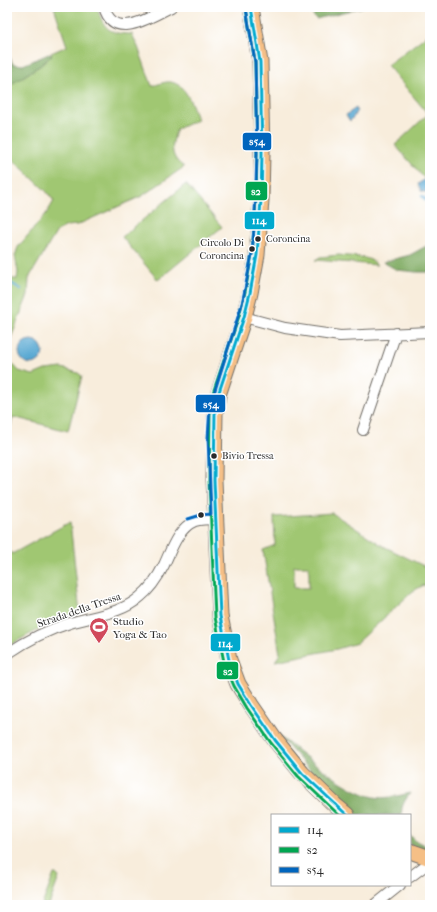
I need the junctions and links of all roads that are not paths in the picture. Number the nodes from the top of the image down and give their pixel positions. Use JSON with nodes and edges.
{"nodes":[{"id":1,"x":104,"y":7,"type":"edge"},
{"id":2,"x":171,"y":7,"type":"edge"},
{"id":3,"x":251,"y":7,"type":"edge"},
{"id":4,"x":244,"y":317,"type":"junction"},
{"id":5,"x":430,"y":332,"type":"edge"},
{"id":6,"x":396,"y":333,"type":"junction"},
{"id":7,"x":363,"y":430,"type":"dead end"},
{"id":8,"x":216,"y":519,"type":"junction"},
{"id":9,"x":7,"y":654,"type":"edge"},
{"id":10,"x":346,"y":814,"type":"edge"},
{"id":11,"x":411,"y":851,"type":"edge"},
{"id":12,"x":430,"y":858,"type":"edge"},
{"id":13,"x":430,"y":862,"type":"edge"},
{"id":14,"x":411,"y":876,"type":"edge"},
{"id":15,"x":399,"y":886,"type":"edge"},
{"id":16,"x":375,"y":905,"type":"edge"}],
"edges":[{"from":1,"to":2,"type":"street"},
{"from":3,"to":4,"type":"main road"},
{"from":4,"to":6,"type":"street"},
{"from":4,"to":8,"type":"main road"},
{"from":5,"to":6,"type":"street"},
{"from":6,"to":7,"type":"street"},
{"from":8,"to":9,"type":"street","name":"Strada della Tressa"},
{"from":8,"to":10,"type":"main road"},
{"from":11,"to":12,"type":"main road"},
{"from":13,"to":14,"type":"street"},
{"from":15,"to":16,"type":"street"}]}
